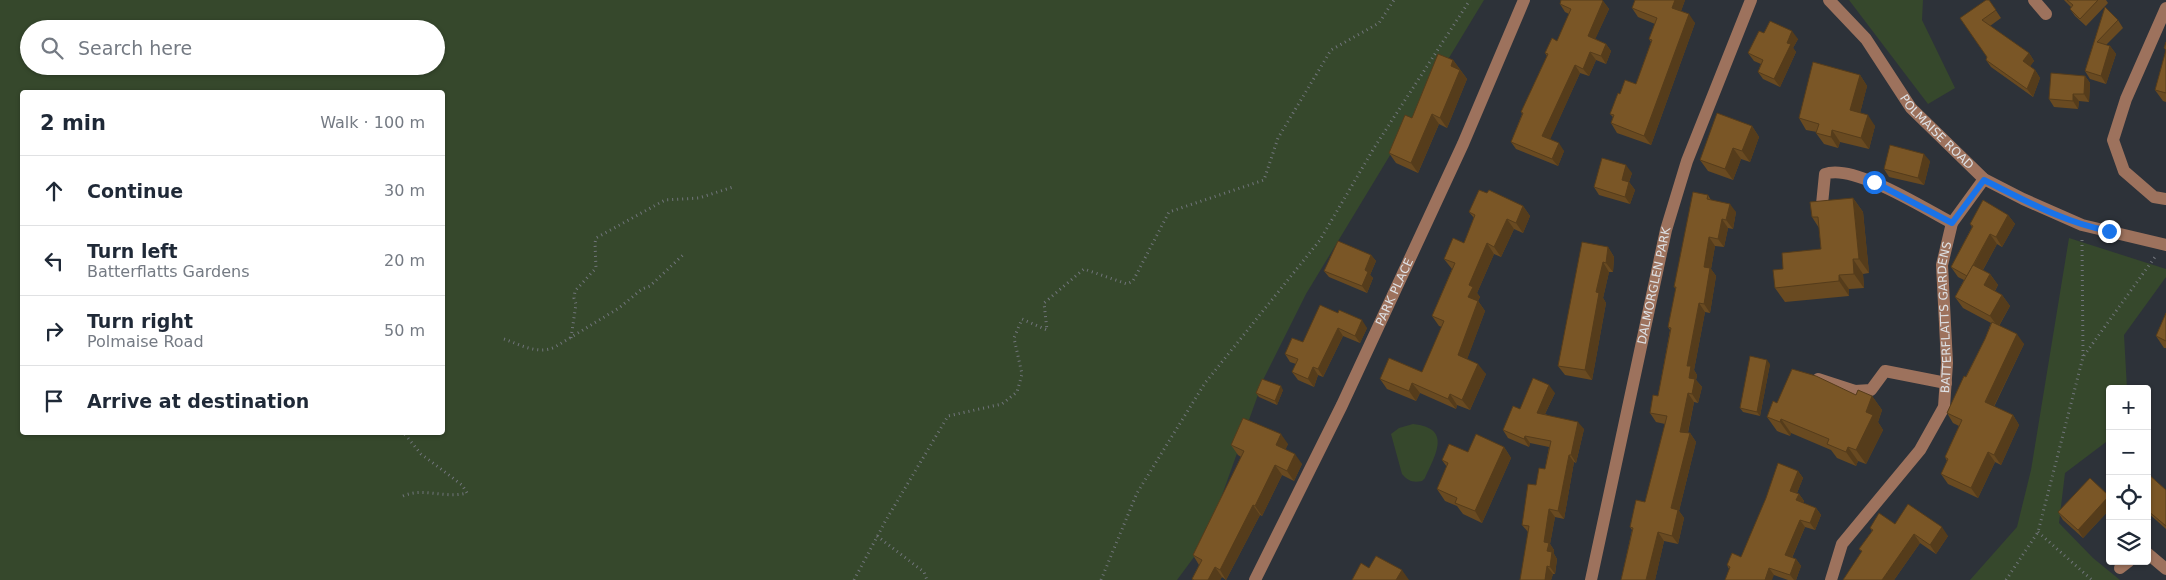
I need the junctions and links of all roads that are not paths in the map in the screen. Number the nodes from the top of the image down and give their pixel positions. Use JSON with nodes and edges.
{"nodes":[{"id":1,"x":1524,"y":0,"type":"edge"},
{"id":2,"x":1751,"y":0,"type":"edge"},
{"id":3,"x":1829,"y":0,"type":"edge"},
{"id":4,"x":2034,"y":0,"type":"edge"},
{"id":5,"x":2166,"y":8,"type":"edge"},
{"id":6,"x":2046,"y":14,"type":"dead end"},
{"id":7,"x":1984,"y":180,"type":"junction"},
{"id":8,"x":2166,"y":198,"type":"edge"},
{"id":9,"x":1822,"y":204,"type":"edge"},
{"id":10,"x":1952,"y":223,"type":"junction"},
{"id":11,"x":2165,"y":244,"type":"edge"},
{"id":12,"x":1803,"y":374,"type":"edge"},
{"id":13,"x":1946,"y":383,"type":"junction"},
{"id":14,"x":2151,"y":556,"type":"edge"},
{"id":15,"x":2166,"y":569,"type":"edge"},
{"id":16,"x":1255,"y":580,"type":"edge"},
{"id":17,"x":1591,"y":580,"type":"edge"},
{"id":18,"x":1831,"y":580,"type":"edge"}],
"edges":[{"from":1,"to":16,"type":"street","name":"PARK PLACE"},
{"from":2,"to":17,"type":"street","name":"DALMORGLEN PARK"},
{"from":3,"to":7,"type":"street","name":"POLMAISE ROAD"},
{"from":4,"to":6,"type":"street"},
{"from":5,"to":8,"type":"street"},
{"from":7,"to":10,"type":"street","name":"BATTERFLATTS GARDENS"},
{"from":7,"to":11,"type":"street","name":"POLMAISE ROAD"},
{"from":9,"to":10,"type":"street"},
{"from":10,"to":13,"type":"street","name":"BATTERFLATTS GARDENS"},
{"from":12,"to":13,"type":"street"},
{"from":13,"to":18,"type":"street","name":"BATTERFLATTS GARDENS"},
{"from":14,"to":15,"type":"street"}]}
